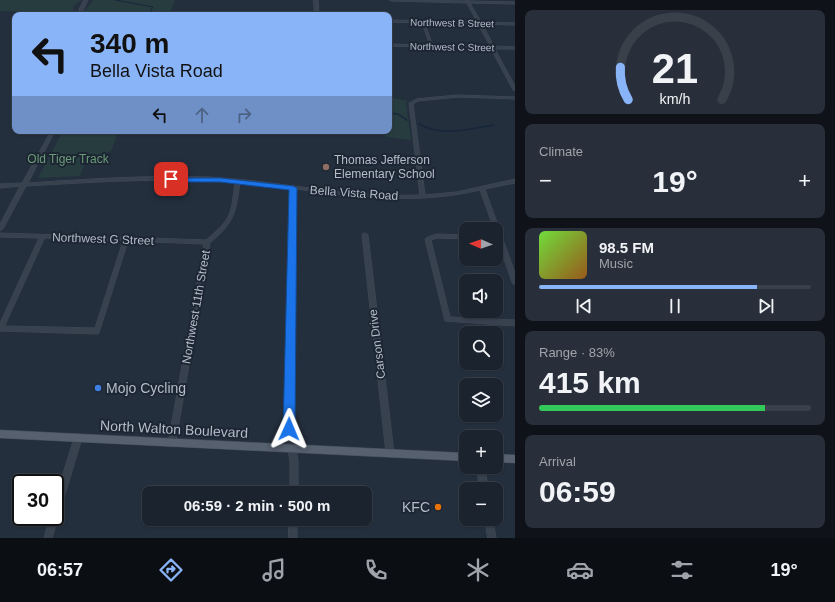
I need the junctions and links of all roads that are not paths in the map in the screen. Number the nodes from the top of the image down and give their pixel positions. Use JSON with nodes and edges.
{"nodes":[{"id":1,"x":86,"y":0,"type":"edge"},
{"id":2,"x":316,"y":0,"type":"edge"},
{"id":3,"x":392,"y":0,"type":"edge"},
{"id":4,"x":468,"y":1,"type":"edge"},
{"id":5,"x":515,"y":3,"type":"edge"},
{"id":6,"x":79,"y":12,"type":"edge"},
{"id":7,"x":317,"y":12,"type":"edge"},
{"id":8,"x":392,"y":21,"type":"edge"},
{"id":9,"x":423,"y":22,"type":"junction"},
{"id":10,"x":479,"y":23,"type":"junction"},
{"id":11,"x":515,"y":24,"type":"edge"},
{"id":12,"x":392,"y":45,"type":"edge"},
{"id":13,"x":432,"y":46,"type":"junction"},
{"id":14,"x":492,"y":48,"type":"junction"},
{"id":15,"x":515,"y":48,"type":"edge"},
{"id":16,"x":515,"y":90,"type":"edge"},
{"id":17,"x":515,"y":98,"type":"edge"},
{"id":18,"x":51,"y":134,"type":"edge"},
{"id":19,"x":515,"y":181,"type":"edge"},
{"id":20,"x":238,"y":182,"type":"junction"},
{"id":21,"x":24,"y":185,"type":"junction"},
{"id":22,"x":0,"y":186,"type":"edge"},
{"id":23,"x":293,"y":188,"type":"junction"},
{"id":24,"x":482,"y":188,"type":"junction"},
{"id":25,"x":424,"y":196,"type":"junction"},
{"id":26,"x":493,"y":222,"type":"edge"},
{"id":27,"x":0,"y":229,"type":"edge"},
{"id":28,"x":0,"y":235,"type":"edge"},
{"id":29,"x":365,"y":235,"type":"dead end"},
{"id":30,"x":43,"y":236,"type":"junction"},
{"id":31,"x":459,"y":237,"type":"edge"},
{"id":32,"x":126,"y":240,"type":"junction"},
{"id":33,"x":207,"y":242,"type":"junction"},
{"id":34,"x":503,"y":252,"type":"edge"},
{"id":35,"x":515,"y":282,"type":"edge"},
{"id":36,"x":515,"y":323,"type":"edge"},
{"id":37,"x":0,"y":328,"type":"edge"},
{"id":38,"x":0,"y":434,"type":"edge"},
{"id":39,"x":78,"y":438,"type":"junction"},
{"id":40,"x":172,"y":442,"type":"junction"},
{"id":41,"x":292,"y":448,"type":"junction"},
{"id":42,"x":390,"y":453,"type":"junction"},
{"id":43,"x":459,"y":457,"type":"edge"},
{"id":44,"x":503,"y":458,"type":"edge"},
{"id":45,"x":515,"y":459,"type":"edge"},
{"id":46,"x":64,"y":485,"type":"edge"},
{"id":47,"x":294,"y":486,"type":"edge"},
{"id":48,"x":52,"y":526,"type":"edge"},
{"id":49,"x":293,"y":526,"type":"edge"},
{"id":50,"x":490,"y":526,"type":"edge"},
{"id":51,"x":48,"y":538,"type":"edge"},
{"id":52,"x":293,"y":538,"type":"edge"},
{"id":53,"x":492,"y":538,"type":"edge"}],
"edges":[{"from":1,"to":6,"type":"street"},
{"from":2,"to":7,"type":"street"},
{"from":3,"to":4,"type":"street"},
{"from":4,"to":5,"type":"street"},
{"from":4,"to":10,"type":"street"},
{"from":8,"to":9,"type":"street","name":"Northwest B Street"},
{"from":9,"to":10,"type":"street","name":"Northwest B Street"},
{"from":9,"to":13,"type":"street"},
{"from":10,"to":11,"type":"street","name":"Northwest B Street"},
{"from":10,"to":14,"type":"street"},
{"from":12,"to":13,"type":"street","name":"Northwest C Street"},
{"from":13,"to":14,"type":"street","name":"Northwest C Street"},
{"from":14,"to":15,"type":"street","name":"Northwest C Street"},
{"from":14,"to":16,"type":"street"},
{"from":17,"to":25,"type":"street"},
{"from":18,"to":21,"type":"street"},
{"from":19,"to":24,"type":"street","name":"Bella Vista Road"},
{"from":20,"to":21,"type":"street","name":"Bella Vista Road"},
{"from":20,"to":23,"type":"street","name":"Bella Vista Road"},
{"from":20,"to":33,"type":"street","name":"Northwest 11th Street"},
{"from":21,"to":22,"type":"street","name":"Bella Vista Road"},
{"from":21,"to":27,"type":"street"},
{"from":23,"to":25,"type":"street","name":"Bella Vista Road"},
{"from":23,"to":41,"type":"street"},
{"from":24,"to":25,"type":"street","name":"Bella Vista Road"},
{"from":24,"to":26,"type":"street"},
{"from":28,"to":30,"type":"street","name":"Northwest G Street"},
{"from":29,"to":42,"type":"street","name":"Carson Drive"},
{"from":30,"to":32,"type":"street","name":"Northwest G Street"},
{"from":30,"to":37,"type":"street"},
{"from":31,"to":36,"type":"street"},
{"from":32,"to":33,"type":"street","name":"Northwest G Street"},
{"from":32,"to":37,"type":"street"},
{"from":33,"to":40,"type":"street","name":"Northwest 11th Street"},
{"from":34,"to":35,"type":"street"},
{"from":38,"to":39,"type":"main road","name":"North Walton Boulevard"},
{"from":39,"to":40,"type":"main road","name":"North Walton Boulevard"},
{"from":39,"to":46,"type":"street"},
{"from":40,"to":41,"type":"main road","name":"North Walton Boulevard"},
{"from":41,"to":42,"type":"main road","name":"North Walton Boulevard"},
{"from":41,"to":47,"type":"street"},
{"from":42,"to":43,"type":"main road","name":"North Walton Boulevard"},
{"from":44,"to":45,"type":"main road"},
{"from":48,"to":51,"type":"street"},
{"from":49,"to":52,"type":"street"},
{"from":50,"to":53,"type":"street"}]}
